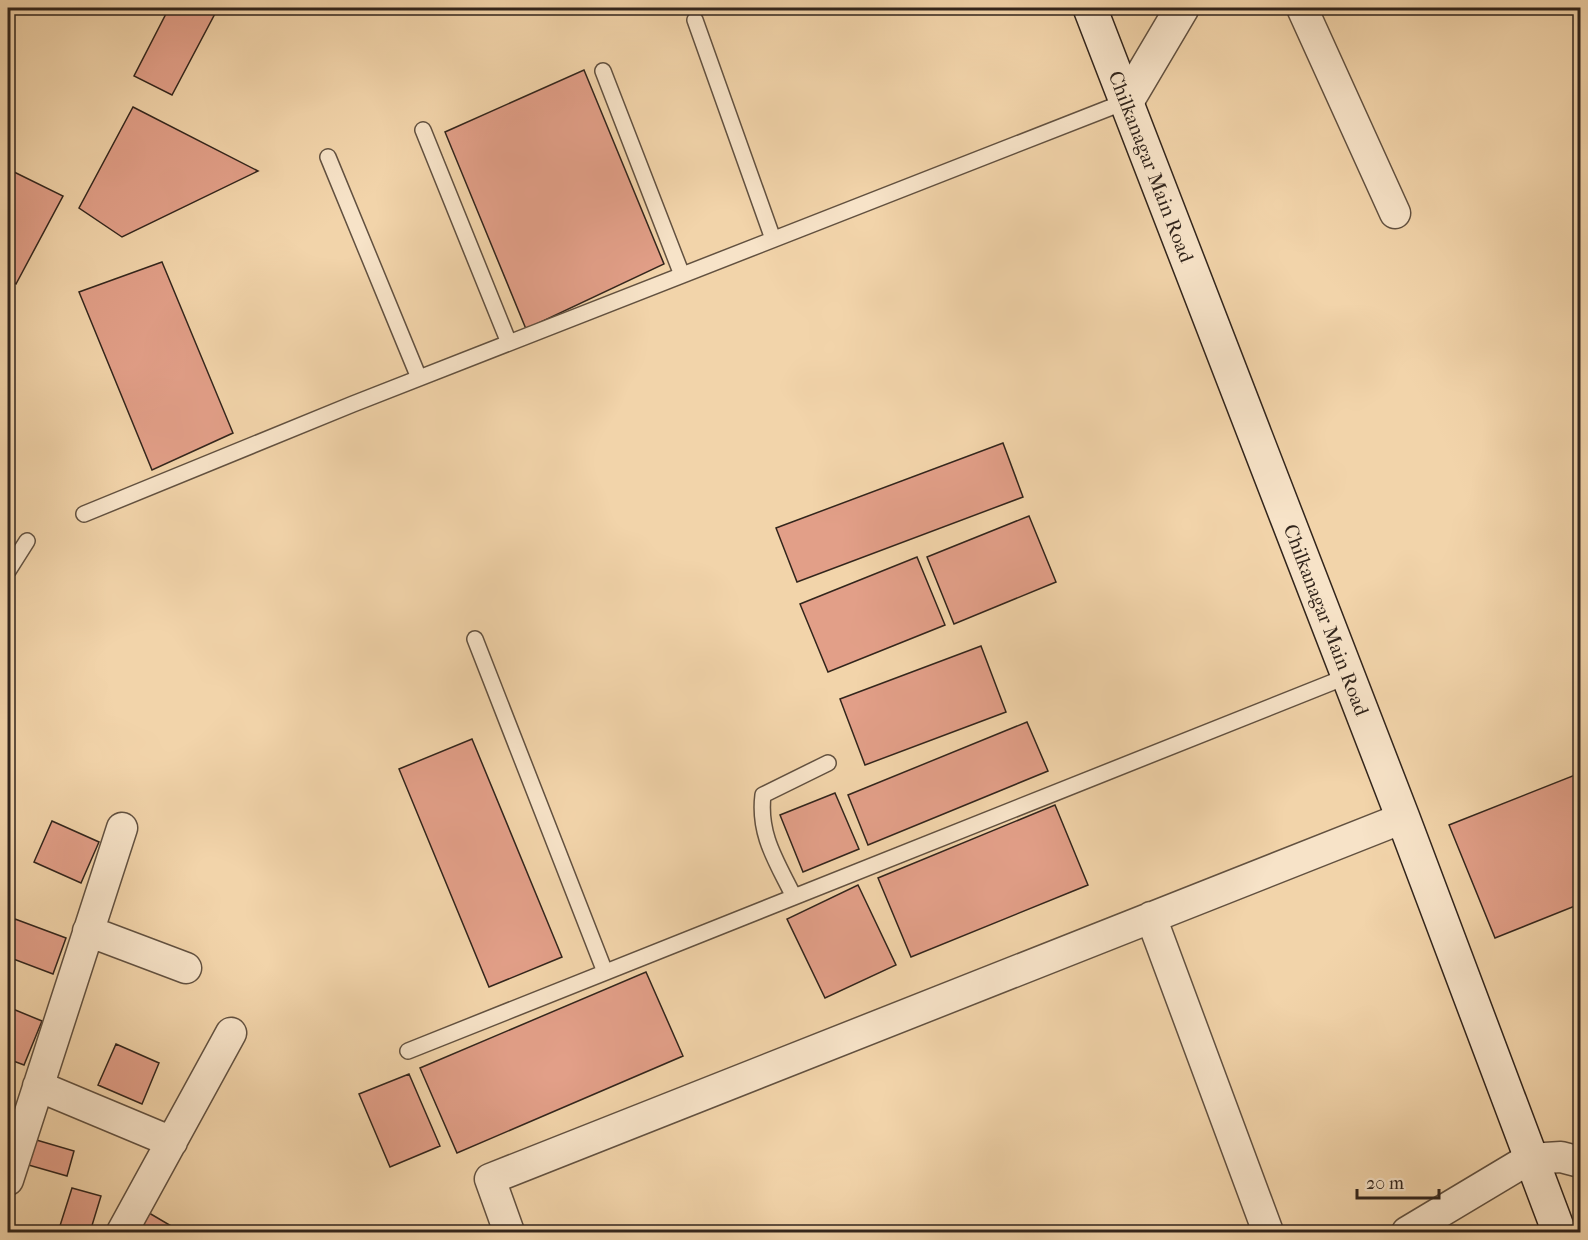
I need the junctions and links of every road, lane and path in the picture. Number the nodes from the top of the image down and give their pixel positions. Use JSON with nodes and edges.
{"nodes":[{"id":1,"x":1090,"y":8,"type":"edge"},
{"id":2,"x":1182,"y":8,"type":"edge"},
{"id":3,"x":1302,"y":8,"type":"edge"},
{"id":4,"x":695,"y":21,"type":"dead end"},
{"id":5,"x":603,"y":70,"type":"dead end"},
{"id":6,"x":1127,"y":101,"type":"junction"},
{"id":7,"x":423,"y":130,"type":"dead end"},
{"id":8,"x":328,"y":158,"type":"dead end"},
{"id":9,"x":1395,"y":213,"type":"dead end"},
{"id":10,"x":773,"y":239,"type":"junction"},
{"id":11,"x":682,"y":275,"type":"junction"},
{"id":12,"x":508,"y":343,"type":"junction"},
{"id":13,"x":418,"y":378,"type":"junction"},
{"id":14,"x":84,"y":514,"type":"dead end"},
{"id":15,"x":27,"y":541,"type":"dead end"},
{"id":16,"x":8,"y":571,"type":"edge"},
{"id":17,"x":475,"y":639,"type":"dead end"},
{"id":18,"x":1348,"y":676,"type":"junction"},
{"id":19,"x":828,"y":763,"type":"dead end"},
{"id":20,"x":1403,"y":818,"type":"junction"},
{"id":21,"x":122,"y":828,"type":"dead end"},
{"id":22,"x":794,"y":897,"type":"junction"},
{"id":23,"x":1151,"y":917,"type":"junction"},
{"id":24,"x":88,"y":931,"type":"junction"},
{"id":25,"x":186,"y":968,"type":"dead end"},
{"id":26,"x":605,"y":972,"type":"junction"},
{"id":27,"x":231,"y":1033,"type":"dead end"},
{"id":28,"x":408,"y":1051,"type":"dead end"},
{"id":29,"x":38,"y":1086,"type":"junction"},
{"id":30,"x":172,"y":1142,"type":"junction"},
{"id":31,"x":1529,"y":1159,"type":"junction"},
{"id":32,"x":1581,"y":1162,"type":"edge"},
{"id":33,"x":8,"y":1180,"type":"edge"},
{"id":34,"x":122,"y":1233,"type":"edge"},
{"id":35,"x":509,"y":1233,"type":"edge"},
{"id":36,"x":1268,"y":1233,"type":"edge"},
{"id":37,"x":1407,"y":1233,"type":"edge"},
{"id":38,"x":1558,"y":1233,"type":"edge"}],
"edges":[{"from":1,"to":6,"type":"main road","name":"Chilkanagar Main Road"},
{"from":2,"to":6,"type":"main road"},
{"from":3,"to":9,"type":"street"},
{"from":4,"to":10,"type":"lane"},
{"from":5,"to":11,"type":"lane"},
{"from":6,"to":10,"type":"lane"},
{"from":6,"to":18,"type":"main road","name":"Chilkanagar Main Road"},
{"from":7,"to":12,"type":"lane"},
{"from":8,"to":13,"type":"lane"},
{"from":10,"to":11,"type":"lane"},
{"from":11,"to":12,"type":"lane"},
{"from":12,"to":13,"type":"lane"},
{"from":13,"to":14,"type":"lane"},
{"from":15,"to":16,"type":"lane"},
{"from":17,"to":26,"type":"lane"},
{"from":18,"to":20,"type":"main road","name":"Chilkanagar Main Road"},
{"from":18,"to":22,"type":"lane"},
{"from":19,"to":22,"type":"lane"},
{"from":20,"to":23,"type":"street"},
{"from":20,"to":31,"type":"main road","name":"Chilkanagar Main Road"},
{"from":21,"to":24,"type":"street"},
{"from":22,"to":26,"type":"lane"},
{"from":23,"to":35,"type":"street"},
{"from":23,"to":36,"type":"street"},
{"from":24,"to":25,"type":"street"},
{"from":24,"to":29,"type":"street"},
{"from":26,"to":28,"type":"lane"},
{"from":27,"to":30,"type":"street"},
{"from":29,"to":30,"type":"street"},
{"from":29,"to":33,"type":"street"},
{"from":30,"to":34,"type":"street"},
{"from":31,"to":32,"type":"street"},
{"from":31,"to":37,"type":"street"},
{"from":31,"to":38,"type":"main road","name":"Chilkanagar Main Road"}]}
